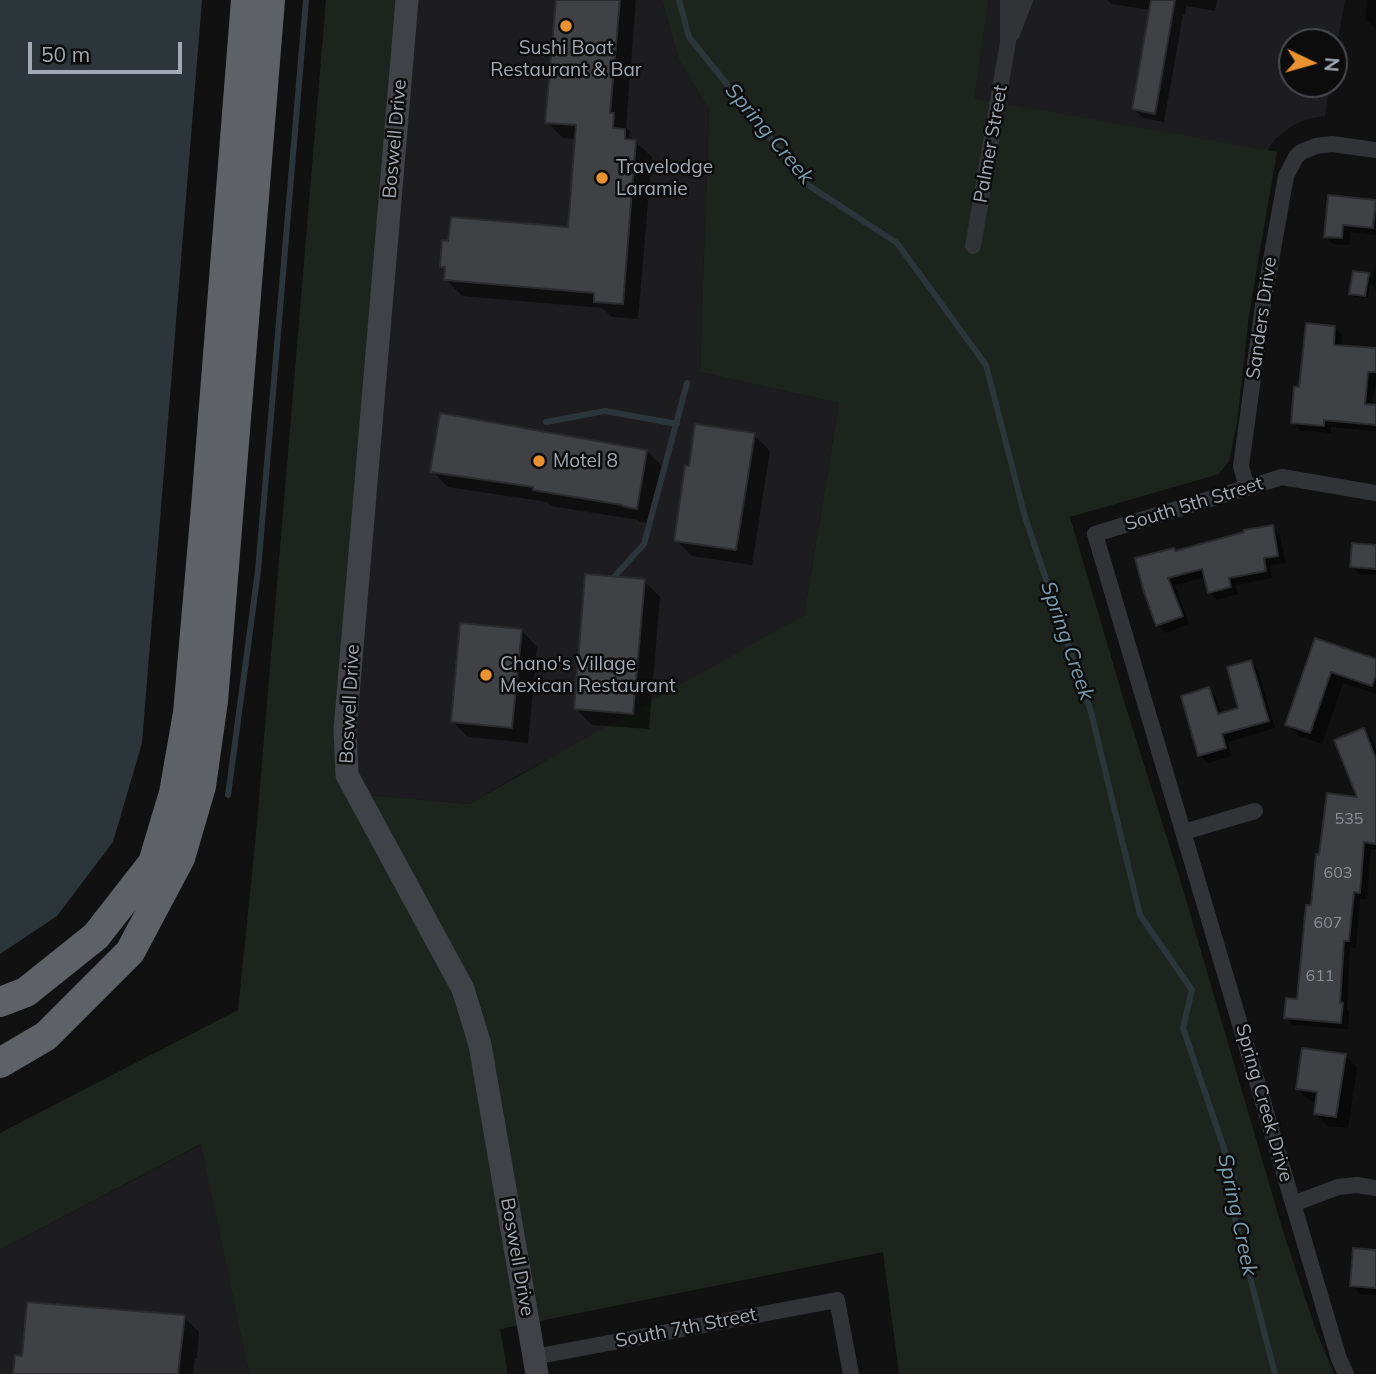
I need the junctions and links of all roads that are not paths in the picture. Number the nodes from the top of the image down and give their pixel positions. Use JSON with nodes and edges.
{"nodes":[{"id":1,"x":246,"y":0,"type":"edge"},
{"id":2,"x":270,"y":0,"type":"edge"},
{"id":3,"x":407,"y":0,"type":"edge"},
{"id":4,"x":1008,"y":0,"type":"edge"},
{"id":5,"x":1025,"y":0,"type":"edge"},
{"id":6,"x":1008,"y":42,"type":"junction"},
{"id":7,"x":1376,"y":150,"type":"edge"},
{"id":8,"x":973,"y":246,"type":"dead end"},
{"id":9,"x":1247,"y":488,"type":"junction"},
{"id":10,"x":1376,"y":493,"type":"edge"},
{"id":11,"x":1095,"y":534,"type":"joint"},
{"id":12,"x":1255,"y":811,"type":"dead end"},
{"id":13,"x":1184,"y":832,"type":"junction"},
{"id":14,"x":0,"y":1002,"type":"edge"},
{"id":15,"x":0,"y":1063,"type":"edge"},
{"id":16,"x":1376,"y":1188,"type":"edge"},
{"id":17,"x":1293,"y":1204,"type":"junction"},
{"id":18,"x":536,"y":1365,"type":"edge"},
{"id":19,"x":851,"y":1374,"type":"edge"},
{"id":20,"x":1346,"y":1374,"type":"edge"}],
"edges":[{"from":1,"to":14,"type":"highway"},
{"from":2,"to":15,"type":"highway"},
{"from":3,"to":18,"type":"street","name":"Boswell Drive"},
{"from":4,"to":6,"type":"street","name":"Palmer Street"},
{"from":5,"to":6,"type":"street","name":"Palmer Street"},
{"from":6,"to":8,"type":"street","name":"Palmer Street"},
{"from":7,"to":9,"type":"street","name":"Sanders Drive"},
{"from":9,"to":10,"type":"street","name":"South 5th Street"},
{"from":9,"to":11,"type":"street","name":"South 5th Street"},
{"from":11,"to":13,"type":"street","name":"Spring Creek Drive"},
{"from":12,"to":13,"type":"street"},
{"from":13,"to":17,"type":"street","name":"Spring Creek Drive"},
{"from":16,"to":17,"type":"street"},
{"from":17,"to":20,"type":"street","name":"Spring Creek Drive"},
{"from":18,"to":19,"type":"street","name":"South 7th Street"}]}
